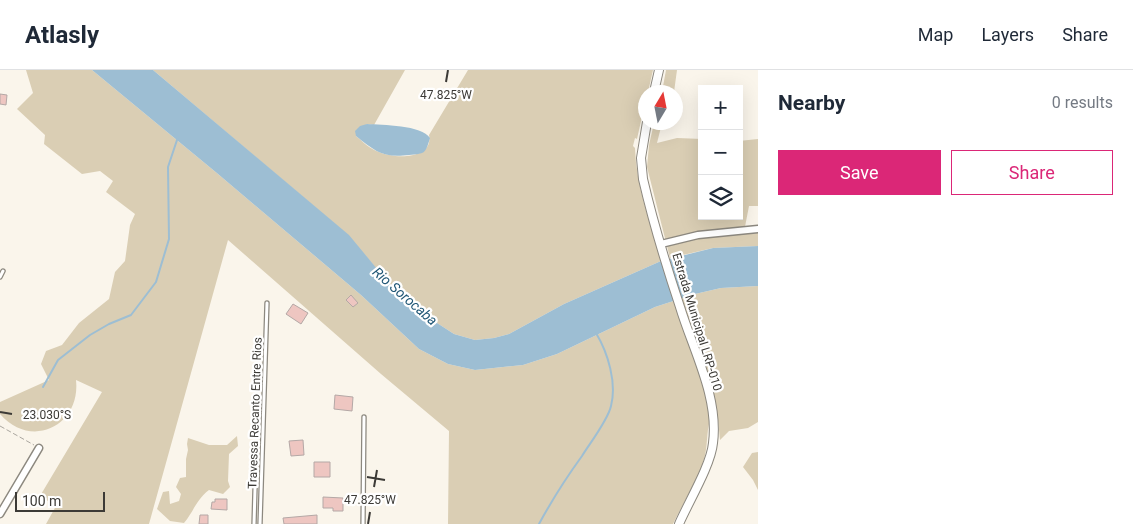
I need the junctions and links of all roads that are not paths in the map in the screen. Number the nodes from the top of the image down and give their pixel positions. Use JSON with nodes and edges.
{"nodes":[{"id":1,"x":658,"y":70,"type":"edge"},
{"id":2,"x":655,"y":85,"type":"edge"},
{"id":3,"x":645,"y":130,"type":"edge"},
{"id":4,"x":758,"y":228,"type":"edge"},
{"id":5,"x":662,"y":248,"type":"junction"},
{"id":6,"x":3,"y":271,"type":"dead end"},
{"id":7,"x":0,"y":277,"type":"edge"},
{"id":8,"x":267,"y":303,"type":"dead end"},
{"id":9,"x":364,"y":417,"type":"dead end"},
{"id":10,"x":38,"y":448,"type":"road end"},
{"id":11,"x":256,"y":456,"type":"dead end"},
{"id":12,"x":0,"y":514,"type":"edge"},
{"id":13,"x":254,"y":524,"type":"edge"},
{"id":14,"x":260,"y":524,"type":"edge"},
{"id":15,"x":363,"y":524,"type":"edge"},
{"id":16,"x":679,"y":524,"type":"edge"}],
"edges":[{"from":1,"to":2,"type":"street"},
{"from":3,"to":5,"type":"street","name":"Estrada Municipal LRP-010"},
{"from":4,"to":5,"type":"street"},
{"from":5,"to":16,"type":"street","name":"Estrada Municipal LRP-010"},
{"from":6,"to":7,"type":"lane"},
{"from":8,"to":14,"type":"lane","name":"Travessa Recanto Entre Rios"},
{"from":9,"to":15,"type":"lane"},
{"from":10,"to":12,"type":"street"},
{"from":11,"to":13,"type":"lane"}]}
